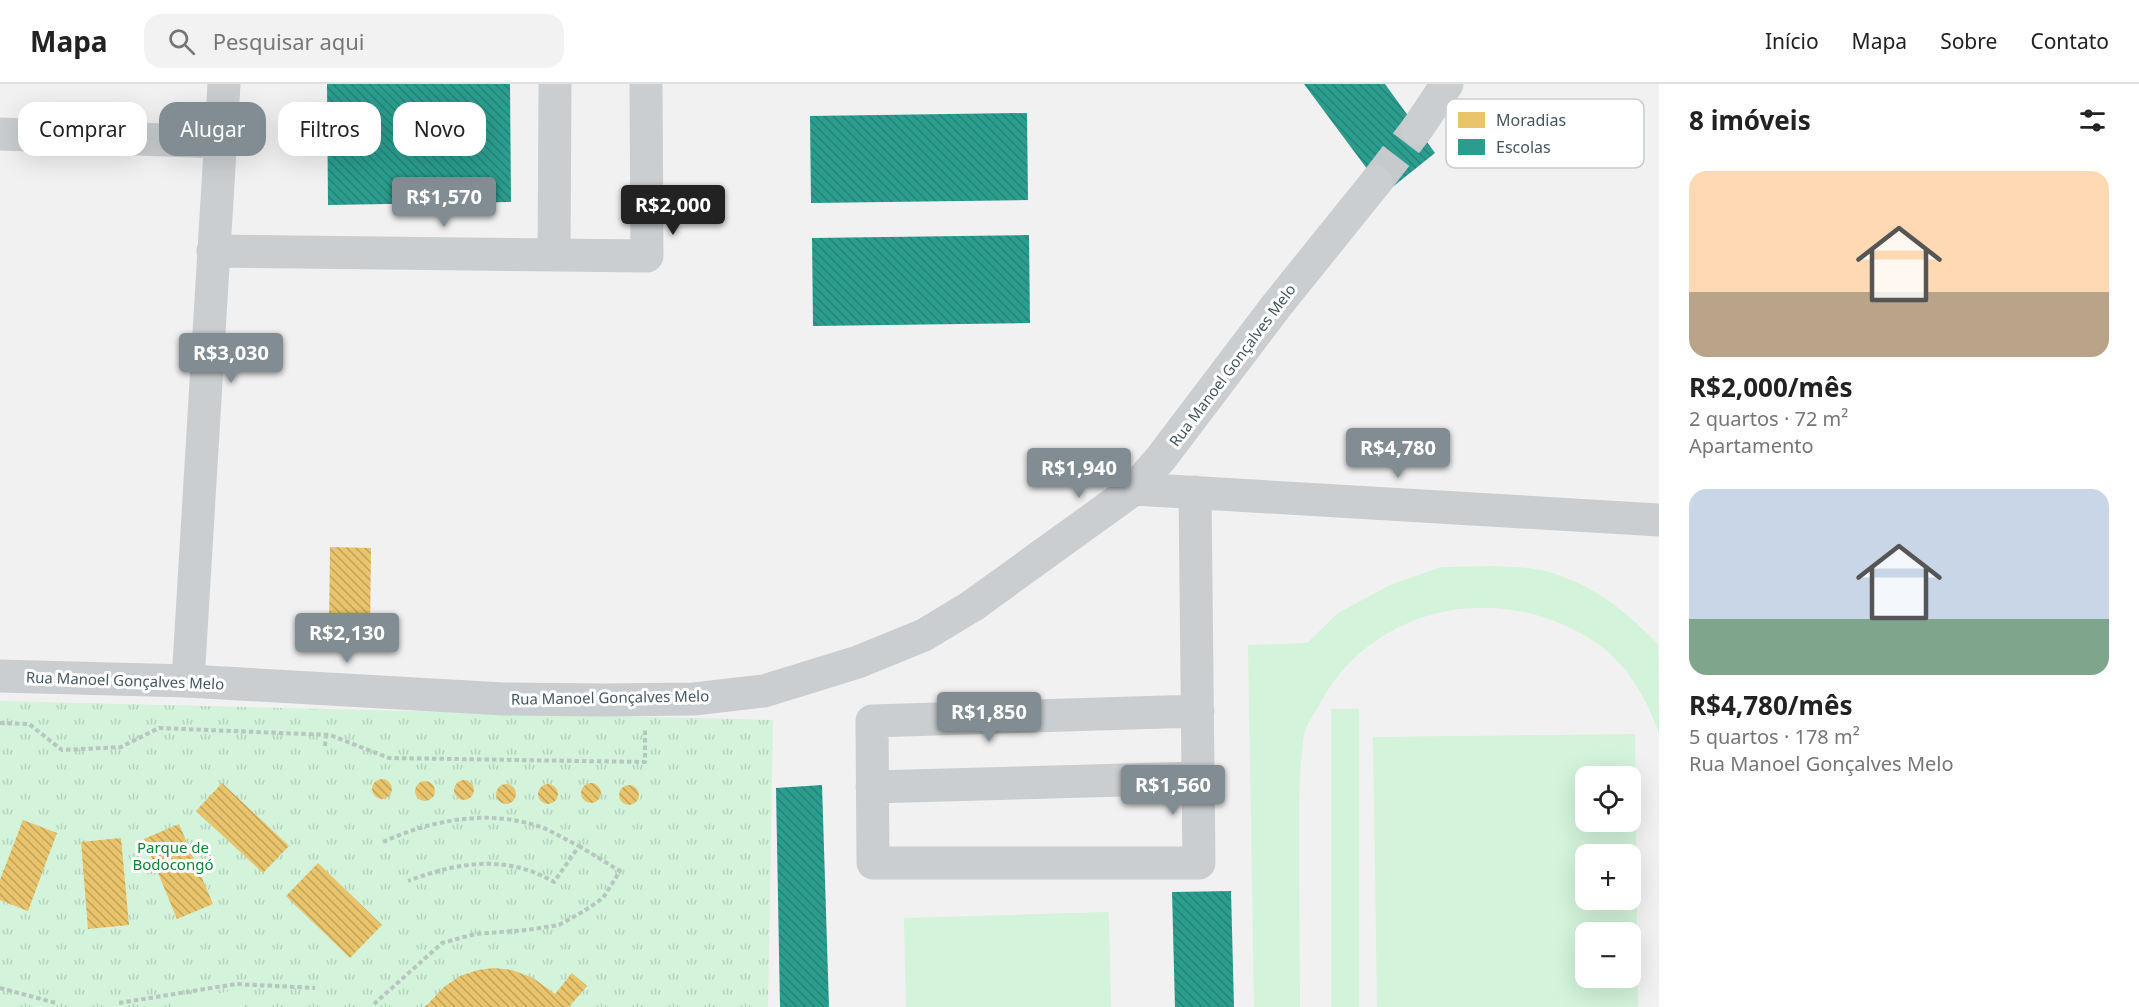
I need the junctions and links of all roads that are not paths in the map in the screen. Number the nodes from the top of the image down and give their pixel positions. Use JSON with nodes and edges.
{"nodes":[{"id":1,"x":224,"y":84,"type":"edge"},
{"id":2,"x":555,"y":84,"type":"edge"},
{"id":3,"x":646,"y":84,"type":"edge"},
{"id":4,"x":1447,"y":84,"type":"edge"},
{"id":5,"x":223,"y":102,"type":"edge"},
{"id":6,"x":1417,"y":129,"type":"tunnel mouth"},
{"id":7,"x":0,"y":134,"type":"edge"},
{"id":8,"x":159,"y":140,"type":"edge"},
{"id":9,"x":219,"y":156,"type":"edge"},
{"id":10,"x":1376,"y":182,"type":"tunnel mouth"},
{"id":11,"x":213,"y":251,"type":"junction"},
{"id":12,"x":554,"y":255,"type":"junction"},
{"id":13,"x":1134,"y":489,"type":"junction"},
{"id":14,"x":1196,"y":492,"type":"junction"},
{"id":15,"x":1659,"y":520,"type":"edge"},
{"id":16,"x":0,"y":676,"type":"edge"},
{"id":17,"x":188,"y":681,"type":"junction"},
{"id":18,"x":1198,"y":711,"type":"junction"},
{"id":19,"x":1198,"y":778,"type":"junction"},
{"id":20,"x":872,"y":787,"type":"junction"}],
"edges":[{"from":1,"to":5,"type":"street"},
{"from":2,"to":12,"type":"street"},
{"from":3,"to":12,"type":"street"},
{"from":4,"to":6,"type":"street"},
{"from":7,"to":8,"type":"street"},
{"from":9,"to":11,"type":"street"},
{"from":10,"to":13,"type":"street","name":"Rua Manoel Gonçalves Melo"},
{"from":11,"to":12,"type":"street"},
{"from":11,"to":17,"type":"street"},
{"from":13,"to":14,"type":"street"},
{"from":13,"to":17,"type":"street","name":"Rua Manoel Gonçalves Melo"},
{"from":14,"to":15,"type":"street"},
{"from":14,"to":18,"type":"street"},
{"from":16,"to":17,"type":"street","name":"Rua Manoel Gonçalves Melo"},
{"from":18,"to":19,"type":"street"},
{"from":18,"to":20,"type":"street"},
{"from":19,"to":20,"type":"street"},
{"from":19,"to":20,"type":"street"}]}
